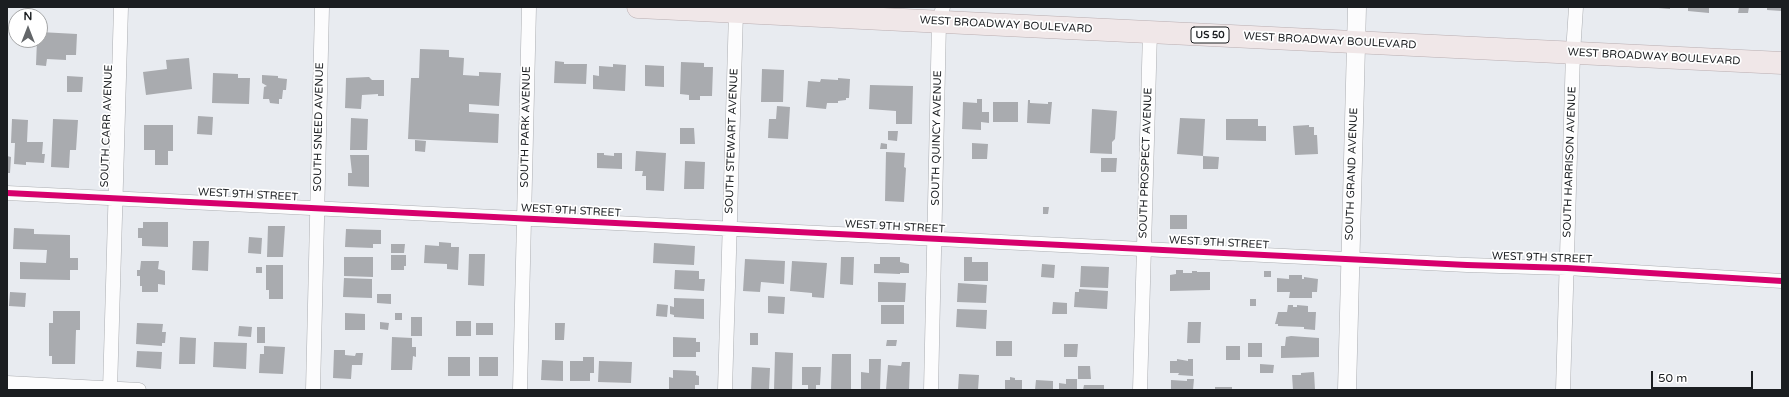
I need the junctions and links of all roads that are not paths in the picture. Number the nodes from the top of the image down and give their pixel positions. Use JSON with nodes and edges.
{"nodes":[{"id":1,"x":120,"y":7,"type":"edge"},
{"id":2,"x":322,"y":7,"type":"edge"},
{"id":3,"x":529,"y":7,"type":"edge"},
{"id":4,"x":638,"y":7,"type":"edge"},
{"id":5,"x":1357,"y":7,"type":"edge"},
{"id":6,"x":1576,"y":7,"type":"edge"},
{"id":7,"x":736,"y":12,"type":"junction"},
{"id":8,"x":941,"y":14,"type":"edge"},
{"id":9,"x":1150,"y":32,"type":"junction"},
{"id":10,"x":1356,"y":42,"type":"junction"},
{"id":11,"x":1573,"y":53,"type":"junction"},
{"id":12,"x":1782,"y":63,"type":"edge"},
{"id":13,"x":7,"y":193,"type":"edge"},
{"id":14,"x":115,"y":198,"type":"junction"},
{"id":15,"x":317,"y":208,"type":"junction"},
{"id":16,"x":524,"y":219,"type":"junction"},
{"id":17,"x":730,"y":229,"type":"junction"},
{"id":18,"x":934,"y":239,"type":"junction"},
{"id":19,"x":1144,"y":249,"type":"junction"},
{"id":20,"x":1350,"y":260,"type":"junction"},
{"id":21,"x":1568,"y":268,"type":"junction"},
{"id":22,"x":1782,"y":281,"type":"edge"},
{"id":23,"x":7,"y":384,"type":"edge"},
{"id":24,"x":110,"y":389,"type":"edge"},
{"id":25,"x":139,"y":390,"type":"edge"},
{"id":26,"x":313,"y":390,"type":"edge"},
{"id":27,"x":520,"y":390,"type":"edge"},
{"id":28,"x":725,"y":390,"type":"edge"},
{"id":29,"x":931,"y":390,"type":"edge"},
{"id":30,"x":1140,"y":390,"type":"edge"},
{"id":31,"x":1347,"y":390,"type":"edge"},
{"id":32,"x":1563,"y":390,"type":"edge"}],
"edges":[{"from":1,"to":14,"type":"street","name":"SOUTH CARR AVENUE"},
{"from":2,"to":15,"type":"street","name":"SOUTH SNEED AVENUE"},
{"from":3,"to":16,"type":"street","name":"SOUTH PARK AVENUE"},
{"from":4,"to":7,"type":"highway","name":"WEST BROADWAY BOULEVARD","number":"US 50"},
{"from":5,"to":10,"type":"street","name":"SOUTH GRAND AVENUE"},
{"from":6,"to":11,"type":"street","name":"SOUTH HARRISON AVENUE"},
{"from":7,"to":8,"type":"highway","name":"WEST BROADWAY BOULEVARD","number":"US 50"},
{"from":7,"to":17,"type":"street","name":"SOUTH STEWART AVENUE"},
{"from":8,"to":9,"type":"highway","name":"WEST BROADWAY BOULEVARD","number":"US 50"},
{"from":8,"to":18,"type":"street","name":"SOUTH QUINCY AVENUE"},
{"from":9,"to":10,"type":"highway","name":"WEST BROADWAY BOULEVARD","number":"US 50"},
{"from":9,"to":19,"type":"street","name":"SOUTH PROSPECT AVENUE"},
{"from":10,"to":11,"type":"highway","name":"WEST BROADWAY BOULEVARD","number":"US 50"},
{"from":10,"to":20,"type":"street","name":"SOUTH GRAND AVENUE"},
{"from":11,"to":12,"type":"highway","name":"WEST BROADWAY BOULEVARD","number":"US 50"},
{"from":11,"to":21,"type":"street","name":"SOUTH HARRISON AVENUE"},
{"from":13,"to":14,"type":"street","name":"WEST 9TH STREET"},
{"from":14,"to":15,"type":"street","name":"WEST 9TH STREET"},
{"from":14,"to":24,"type":"street","name":"SOUTH CARR AVENUE"},
{"from":15,"to":16,"type":"street","name":"WEST 9TH STREET"},
{"from":15,"to":26,"type":"street","name":"SOUTH SNEED AVENUE"},
{"from":16,"to":17,"type":"street","name":"WEST 9TH STREET"},
{"from":16,"to":27,"type":"street","name":"SOUTH PARK AVENUE"},
{"from":17,"to":18,"type":"street","name":"WEST 9TH STREET"},
{"from":17,"to":28,"type":"street","name":"SOUTH STEWART AVENUE"},
{"from":18,"to":19,"type":"street","name":"WEST 9TH STREET"},
{"from":18,"to":29,"type":"street","name":"SOUTH QUINCY AVENUE"},
{"from":19,"to":20,"type":"street","name":"WEST 9TH STREET"},
{"from":19,"to":30,"type":"street","name":"SOUTH PROSPECT AVENUE"},
{"from":20,"to":21,"type":"street","name":"WEST 9TH STREET"},
{"from":20,"to":31,"type":"street","name":"SOUTH GRAND AVENUE"},
{"from":21,"to":22,"type":"street","name":"WEST 9TH STREET"},
{"from":21,"to":32,"type":"street","name":"SOUTH HARRISON AVENUE"},
{"from":23,"to":24,"type":"street"},
{"from":24,"to":25,"type":"street"}]}
